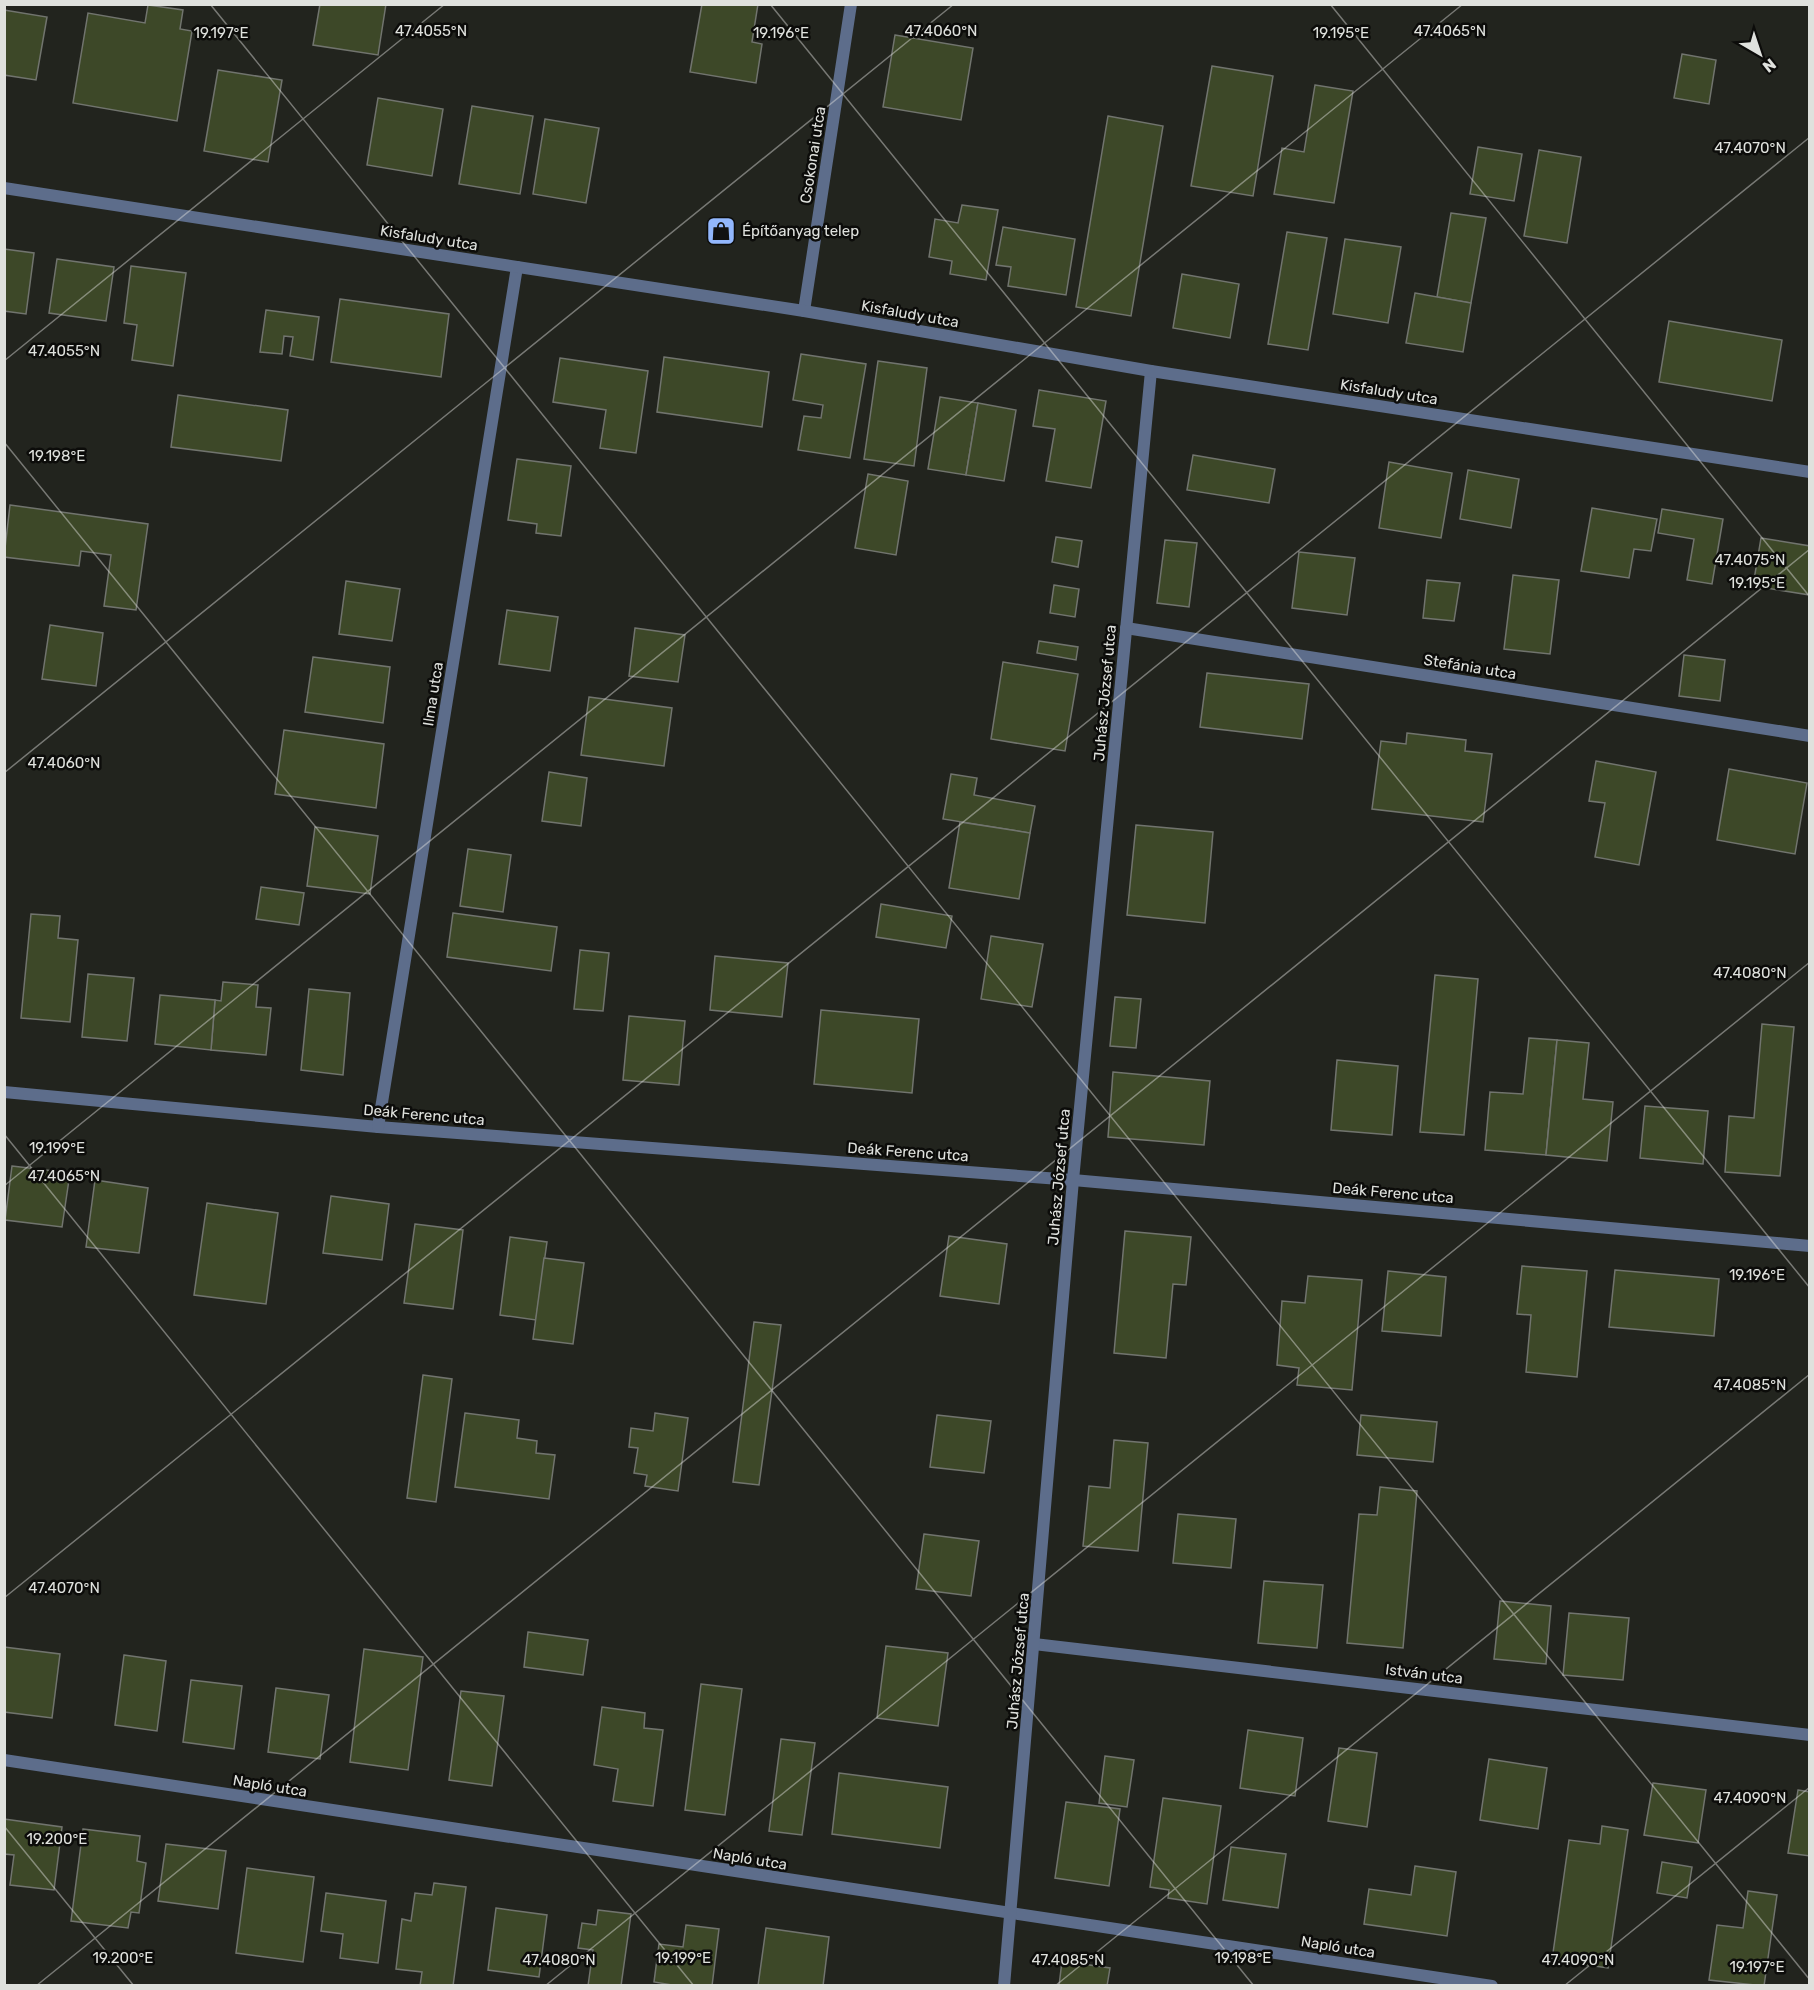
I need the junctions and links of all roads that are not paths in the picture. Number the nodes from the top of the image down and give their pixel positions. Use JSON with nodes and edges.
{"nodes":[{"id":1,"x":851,"y":4,"type":"edge"},
{"id":2,"x":4,"y":188,"type":"edge"},
{"id":3,"x":517,"y":267,"type":"junction"},
{"id":4,"x":804,"y":311,"type":"junction"},
{"id":5,"x":1151,"y":371,"type":"junction"},
{"id":6,"x":1809,"y":472,"type":"edge"},
{"id":7,"x":1126,"y":628,"type":"junction"},
{"id":8,"x":1809,"y":735,"type":"edge"},
{"id":9,"x":4,"y":1092,"type":"edge"},
{"id":10,"x":378,"y":1127,"type":"junction"},
{"id":11,"x":1073,"y":1180,"type":"junction"},
{"id":12,"x":1809,"y":1246,"type":"edge"},
{"id":13,"x":1035,"y":1644,"type":"junction"},
{"id":14,"x":1809,"y":1735,"type":"edge"},
{"id":15,"x":4,"y":1760,"type":"edge"},
{"id":16,"x":1011,"y":1914,"type":"junction"},
{"id":17,"x":1004,"y":1986,"type":"edge"},
{"id":18,"x":1492,"y":1986,"type":"edge"}],
"edges":[{"from":1,"to":4,"type":"street","name":"Csokonai utca"},
{"from":2,"to":3,"type":"street","name":"Kisfaludy utca"},
{"from":3,"to":4,"type":"street","name":"Kisfaludy utca"},
{"from":3,"to":10,"type":"street","name":"Ilma utca"},
{"from":4,"to":5,"type":"street","name":"Kisfaludy utca"},
{"from":5,"to":6,"type":"street","name":"Kisfaludy utca"},
{"from":5,"to":7,"type":"street","name":"Juhász József utca"},
{"from":7,"to":8,"type":"street","name":"Stefánia utca"},
{"from":7,"to":11,"type":"street","name":"Juhász József utca"},
{"from":9,"to":10,"type":"street","name":"Deák Ferenc utca"},
{"from":10,"to":11,"type":"street","name":"Deák Ferenc utca"},
{"from":11,"to":12,"type":"street","name":"Deák Ferenc utca"},
{"from":11,"to":13,"type":"street","name":"Juhász József utca"},
{"from":13,"to":14,"type":"street","name":"István utca"},
{"from":13,"to":16,"type":"street","name":"Juhász József utca"},
{"from":15,"to":16,"type":"street","name":"Napló utca"},
{"from":16,"to":17,"type":"street","name":"Juhász József utca"},
{"from":16,"to":18,"type":"street","name":"Napló utca"}]}
